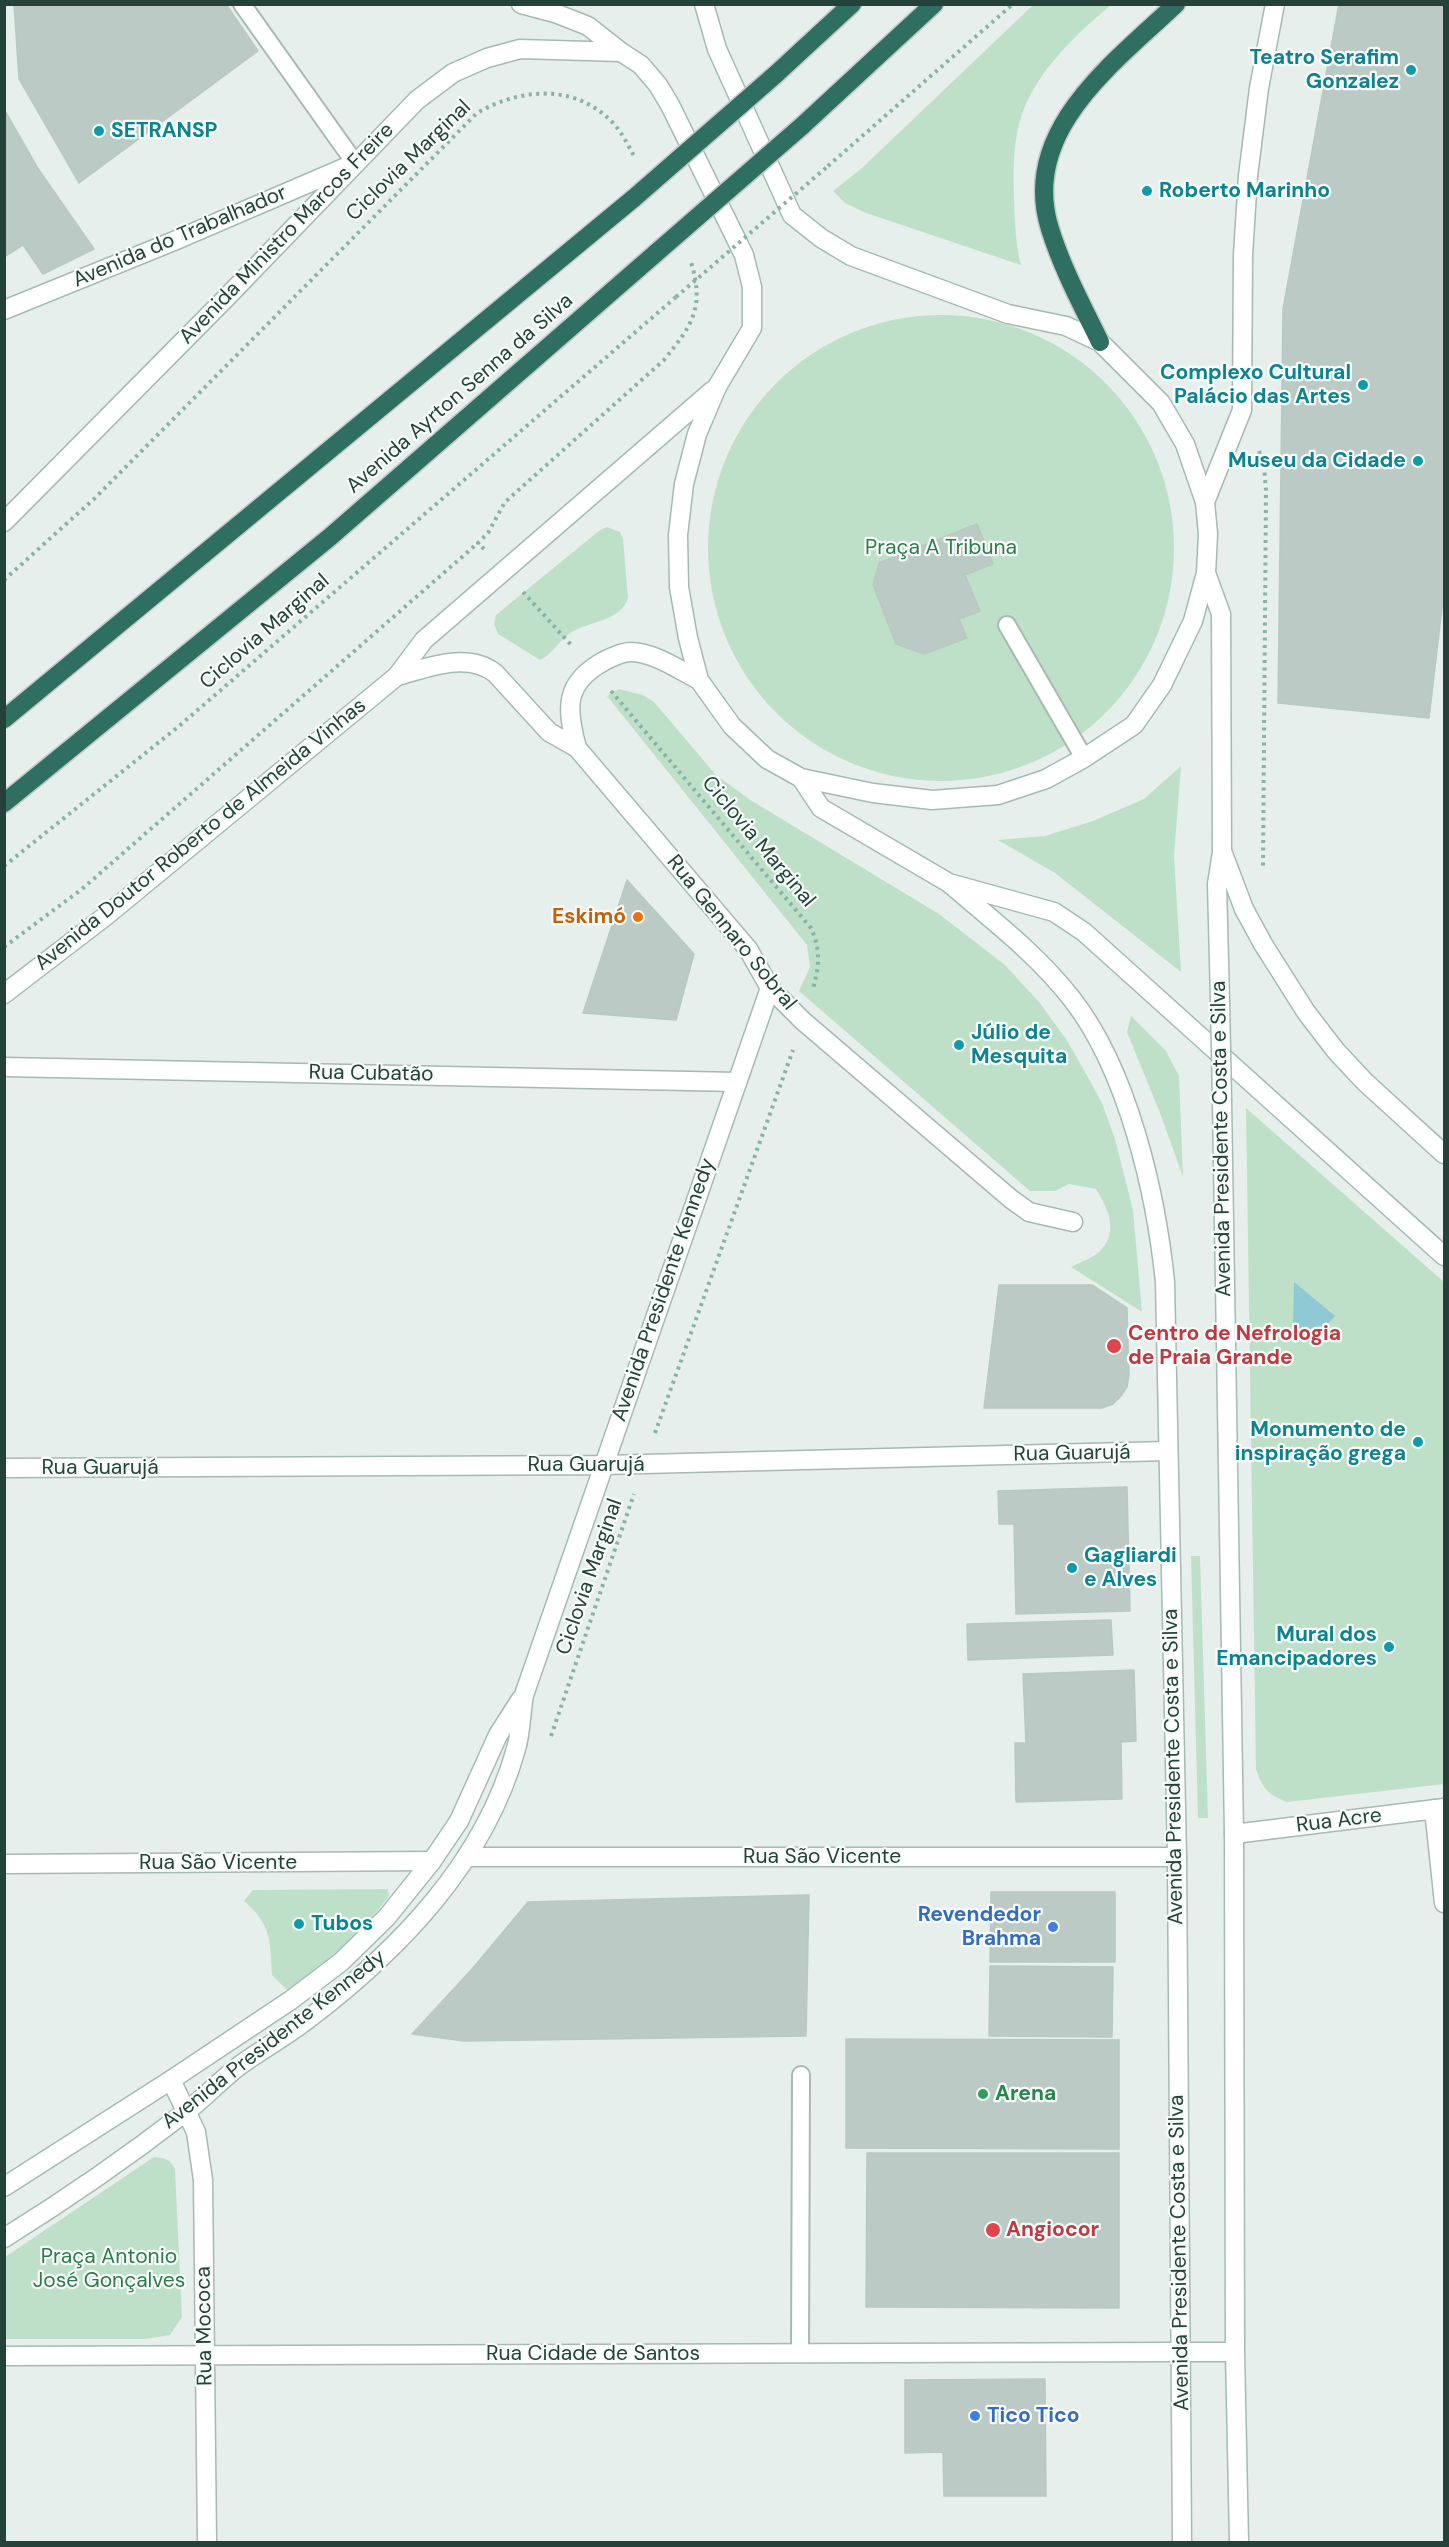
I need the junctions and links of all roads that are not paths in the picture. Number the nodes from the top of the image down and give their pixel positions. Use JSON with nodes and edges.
{"nodes":[{"id":1,"x":242,"y":4,"type":"edge"},
{"id":2,"x":522,"y":4,"type":"edge"},
{"id":3,"x":704,"y":4,"type":"edge"},
{"id":4,"x":852,"y":4,"type":"edge"},
{"id":5,"x":934,"y":4,"type":"edge"},
{"id":6,"x":1176,"y":4,"type":"edge"},
{"id":7,"x":1275,"y":4,"type":"edge"},
{"id":8,"x":621,"y":52,"type":"junction"},
{"id":9,"x":355,"y":163,"type":"junction"},
{"id":10,"x":4,"y":310,"type":"edge"},
{"id":11,"x":1100,"y":342,"type":"junction"},
{"id":12,"x":717,"y":387,"type":"junction"},
{"id":13,"x":1205,"y":502,"type":"junction"},
{"id":14,"x":4,"y":522,"type":"edge"},
{"id":15,"x":1206,"y":573,"type":"junction"},
{"id":16,"x":1007,"y":625,"type":"dead end"},
{"id":17,"x":397,"y":676,"type":"junction"},
{"id":18,"x":699,"y":680,"type":"junction"},
{"id":19,"x":4,"y":719,"type":"edge"},
{"id":20,"x":577,"y":748,"type":"junction"},
{"id":21,"x":1083,"y":758,"type":"junction"},
{"id":22,"x":801,"y":778,"type":"junction"},
{"id":23,"x":4,"y":803,"type":"edge"},
{"id":24,"x":1222,"y":851,"type":"junction"},
{"id":25,"x":949,"y":883,"type":"junction"},
{"id":26,"x":770,"y":988,"type":"junction"},
{"id":27,"x":4,"y":994,"type":"edge"},
{"id":28,"x":4,"y":1067,"type":"edge"},
{"id":29,"x":737,"y":1082,"type":"junction"},
{"id":30,"x":1444,"y":1154,"type":"edge"},
{"id":31,"x":1073,"y":1222,"type":"dead end"},
{"id":32,"x":1444,"y":1256,"type":"edge"},
{"id":33,"x":1168,"y":1451,"type":"junction"},
{"id":34,"x":603,"y":1465,"type":"junction"},
{"id":35,"x":4,"y":1468,"type":"edge"},
{"id":36,"x":524,"y":1695,"type":"junction"},
{"id":37,"x":1439,"y":1808,"type":"edge"},
{"id":38,"x":1234,"y":1834,"type":"junction"},
{"id":39,"x":468,"y":1857,"type":"junction"},
{"id":40,"x":1176,"y":1857,"type":"junction"},
{"id":41,"x":432,"y":1861,"type":"junction"},
{"id":42,"x":4,"y":1864,"type":"edge"},
{"id":43,"x":1444,"y":1903,"type":"edge"},
{"id":44,"x":801,"y":2075,"type":"dead end"},
{"id":45,"x":171,"y":2080,"type":"junction"},
{"id":46,"x":187,"y":2111,"type":"junction"},
{"id":47,"x":4,"y":2187,"type":"edge"},
{"id":48,"x":4,"y":2238,"type":"edge"},
{"id":49,"x":1181,"y":2352,"type":"junction"},
{"id":50,"x":1235,"y":2352,"type":"junction"},
{"id":51,"x":800,"y":2353,"type":"junction"},
{"id":52,"x":4,"y":2356,"type":"edge"},
{"id":53,"x":205,"y":2356,"type":"junction"},
{"id":54,"x":207,"y":2542,"type":"edge"},
{"id":55,"x":1182,"y":2542,"type":"edge"},
{"id":56,"x":1239,"y":2542,"type":"edge"}],
"edges":[{"from":1,"to":9,"type":"lane"},
{"from":2,"to":8,"type":"main road"},
{"from":3,"to":11,"type":"main road"},
{"from":4,"to":19,"type":"highway","name":"Avenida Ayrton Senna da Silva","bridge":true},
{"from":5,"to":23,"type":"highway","name":"Avenida Ayrton Senna da Silva","bridge":true},
{"from":6,"to":11,"type":"highway"},
{"from":7,"to":13,"type":"main road"},
{"from":8,"to":9,"type":"main road","name":"Avenida Ministro Marcos Freire"},
{"from":8,"to":12,"type":"main road"},
{"from":9,"to":10,"type":"main road","name":"Avenida do Trabalhador"},
{"from":9,"to":14,"type":"main road","name":"Avenida Ministro Marcos Freire"},
{"from":11,"to":13,"type":"main road"},
{"from":12,"to":17,"type":"main road"},
{"from":12,"to":18,"type":"main road"},
{"from":13,"to":15,"type":"main road"},
{"from":15,"to":21,"type":"main road"},
{"from":15,"to":24,"type":"main road"},
{"from":16,"to":21,"type":"lane"},
{"from":17,"to":20,"type":"main road","name":"Rua Gennaro Sobral"},
{"from":17,"to":27,"type":"main road","name":"Avenida Doutor Roberto de Almeida Vinhas"},
{"from":18,"to":20,"type":"main road"},
{"from":18,"to":22,"type":"main road"},
{"from":20,"to":26,"type":"main road","name":"Rua Gennaro Sobral"},
{"from":21,"to":22,"type":"main road"},
{"from":22,"to":25,"type":"main road"},
{"from":24,"to":30,"type":"main road"},
{"from":24,"to":38,"type":"main road","name":"Avenida Presidente Costa e Silva","bridge":true},
{"from":25,"to":32,"type":"main road"},
{"from":25,"to":33,"type":"main road","name":"Avenida Presidente Costa e Silva"},
{"from":26,"to":29,"type":"main road","name":"Avenida Presidente Kennedy"},
{"from":26,"to":31,"type":"main road","name":"Rua Gennaro Sobral"},
{"from":28,"to":29,"type":"main road","name":"Rua Cubatão"},
{"from":29,"to":34,"type":"main road","name":"Avenida Presidente Kennedy"},
{"from":33,"to":34,"type":"main road","name":"Rua Guarujá"},
{"from":33,"to":40,"type":"main road","name":"Avenida Presidente Costa e Silva"},
{"from":34,"to":35,"type":"main road","name":"Rua Guarujá"},
{"from":34,"to":36,"type":"main road","name":"Avenida Presidente Kennedy"},
{"from":36,"to":39,"type":"main road","name":"Avenida Presidente Kennedy"},
{"from":36,"to":41,"type":"main road","name":"Avenida Presidente Kennedy"},
{"from":37,"to":38,"type":"main road","name":"Rua Acre"},
{"from":37,"to":43,"type":"main road"},
{"from":38,"to":50,"type":"main road","name":"Avenida Presidente Costa e Silva"},
{"from":39,"to":40,"type":"main road","name":"Rua São Vicente"},
{"from":39,"to":46,"type":"main road","name":"Avenida Presidente Kennedy"},
{"from":40,"to":49,"type":"main road","name":"Avenida Presidente Costa e Silva"},
{"from":41,"to":42,"type":"main road","name":"Rua São Vicente"},
{"from":41,"to":45,"type":"main road","name":"Avenida Presidente Kennedy"},
{"from":44,"to":51,"type":"lane"},
{"from":45,"to":46,"type":"main road","name":"Rua Mococa"},
{"from":45,"to":47,"type":"main road","name":"Avenida Presidente Kennedy"},
{"from":46,"to":48,"type":"main road","name":"Avenida Presidente Kennedy"},
{"from":46,"to":53,"type":"main road","name":"Rua Mococa"},
{"from":49,"to":50,"type":"main road","name":"Rua Cidade de Santos"},
{"from":49,"to":51,"type":"main road","name":"Rua Cidade de Santos"},
{"from":49,"to":55,"type":"main road","name":"Avenida Presidente Costa e Silva"},
{"from":50,"to":56,"type":"main road","name":"Avenida Presidente Costa e Silva"},
{"from":51,"to":53,"type":"main road","name":"Rua Cidade de Santos"},
{"from":52,"to":53,"type":"main road","name":"Rua Cidade de Santos"},
{"from":53,"to":54,"type":"main road","name":"Rua Mococa"}]}
